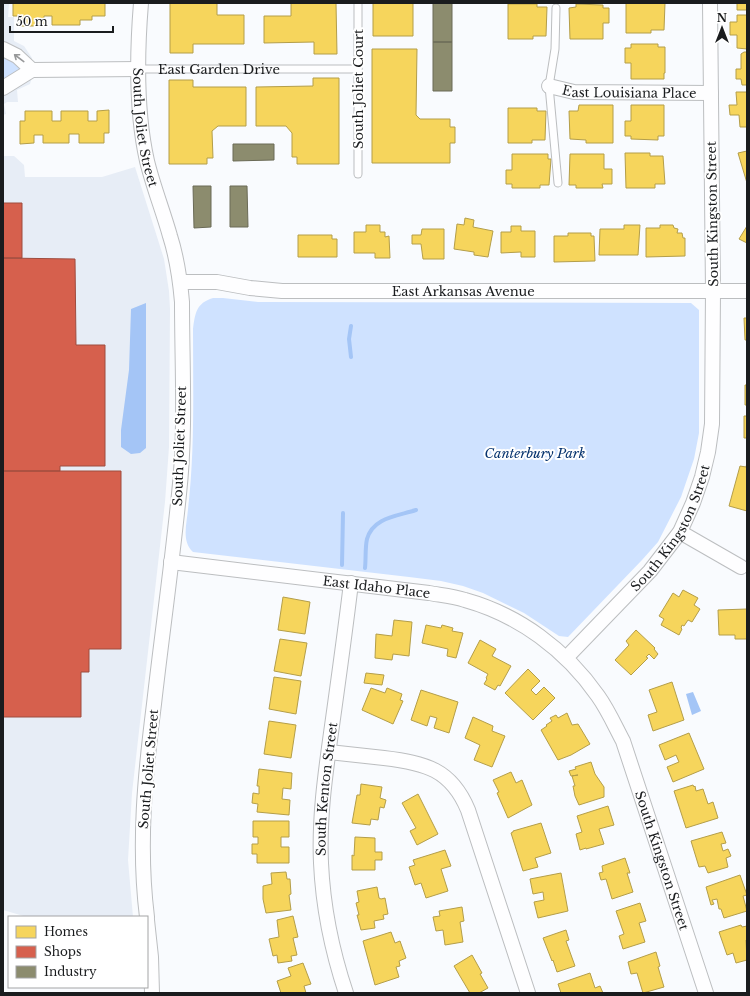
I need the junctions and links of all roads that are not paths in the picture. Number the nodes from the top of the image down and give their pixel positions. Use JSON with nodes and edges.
{"nodes":[{"id":1,"x":141,"y":3,"type":"edge"},
{"id":2,"x":358,"y":3,"type":"edge"},
{"id":3,"x":710,"y":3,"type":"edge"},
{"id":4,"x":556,"y":8,"type":"dead end"},
{"id":5,"x":3,"y":49,"type":"edge"},
{"id":6,"x":139,"y":69,"type":"junction"},
{"id":7,"x":358,"y":69,"type":"junction"},
{"id":8,"x":32,"y":70,"type":"junction"},
{"id":9,"x":549,"y":86,"type":"junction"},
{"id":10,"x":3,"y":88,"type":"edge"},
{"id":11,"x":711,"y":92,"type":"junction"},
{"id":12,"x":358,"y":174,"type":"dead end"},
{"id":13,"x":558,"y":183,"type":"dead end"},
{"id":14,"x":181,"y":282,"type":"junction"},
{"id":15,"x":747,"y":291,"type":"edge"},
{"id":16,"x":713,"y":292,"type":"junction"},
{"id":17,"x":680,"y":532,"type":"junction"},
{"id":18,"x":171,"y":562,"type":"junction"},
{"id":19,"x":741,"y":567,"type":"dead end"},
{"id":20,"x":351,"y":583,"type":"junction"},
{"id":21,"x":566,"y":658,"type":"junction"},
{"id":22,"x":329,"y":752,"type":"junction"},
{"id":23,"x":147,"y":916,"type":"edge"},
{"id":24,"x":148,"y":929,"type":"edge"},
{"id":25,"x":152,"y":993,"type":"edge"},
{"id":26,"x":346,"y":993,"type":"edge"},
{"id":27,"x":528,"y":993,"type":"edge"},
{"id":28,"x":706,"y":993,"type":"edge"}],
"edges":[{"from":1,"to":6,"type":"street","name":"South Joliet Street"},
{"from":2,"to":7,"type":"lane","name":"South Joliet Court"},
{"from":3,"to":11,"type":"street","name":"South Kingston Street"},
{"from":4,"to":9,"type":"lane"},
{"from":8,"to":5,"type":"street","one_way":true},
{"from":6,"to":7,"type":"lane","name":"East Garden Drive"},
{"from":6,"to":8,"type":"street","name":"East Garden Drive"},
{"from":6,"to":14,"type":"street","name":"South Joliet Street"},
{"from":7,"to":12,"type":"lane","name":"South Joliet Court"},
{"from":8,"to":10,"type":"street"},
{"from":9,"to":11,"type":"street","name":"East Louisiana Place"},
{"from":9,"to":13,"type":"lane"},
{"from":11,"to":16,"type":"street","name":"South Kingston Street"},
{"from":14,"to":16,"type":"street","name":"East Arkansas Avenue"},
{"from":14,"to":18,"type":"street","name":"South Joliet Street"},
{"from":15,"to":16,"type":"street","name":"East Arkansas Avenue"},
{"from":16,"to":17,"type":"street","name":"South Kingston Street"},
{"from":17,"to":19,"type":"street"},
{"from":17,"to":21,"type":"street","name":"South Kingston Street"},
{"from":18,"to":20,"type":"street","name":"East Idaho Place"},
{"from":18,"to":23,"type":"street","name":"South Joliet Street"},
{"from":20,"to":21,"type":"street","name":"East Idaho Place"},
{"from":20,"to":22,"type":"street","name":"South Kenton Street"},
{"from":21,"to":28,"type":"street","name":"South Kingston Street"},
{"from":22,"to":26,"type":"street","name":"South Kenton Street"},
{"from":22,"to":27,"type":"street"},
{"from":24,"to":25,"type":"street"}]}
